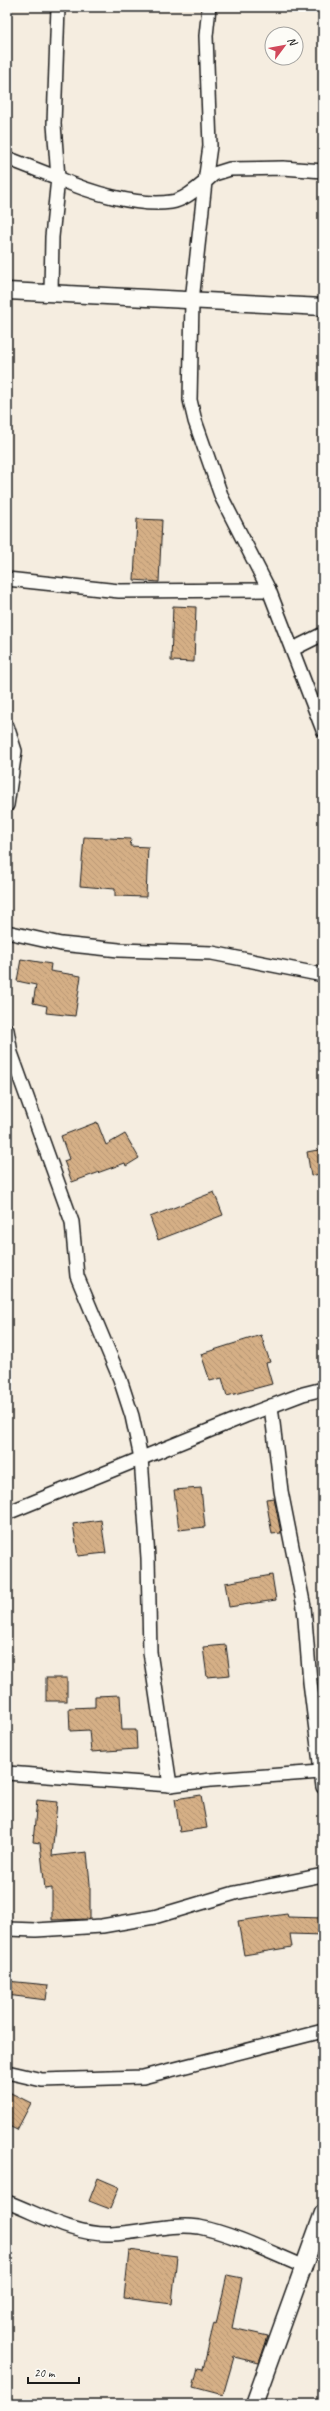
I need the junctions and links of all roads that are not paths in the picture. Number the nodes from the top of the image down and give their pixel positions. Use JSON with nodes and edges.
{"nodes":[{"id":1,"x":58,"y":7,"type":"edge"},
{"id":2,"x":209,"y":7,"type":"edge"},
{"id":3,"x":7,"y":158,"type":"edge"},
{"id":4,"x":323,"y":171,"type":"edge"},
{"id":5,"x":58,"y":178,"type":"junction"},
{"id":6,"x":205,"y":182,"type":"junction"},
{"id":7,"x":7,"y":291,"type":"edge"},
{"id":8,"x":51,"y":294,"type":"junction"},
{"id":9,"x":192,"y":301,"type":"junction"},
{"id":10,"x":323,"y":307,"type":"edge"},
{"id":11,"x":7,"y":579,"type":"edge"},
{"id":12,"x":269,"y":590,"type":"junction"},
{"id":13,"x":323,"y":634,"type":"edge"},
{"id":14,"x":293,"y":649,"type":"junction"},
{"id":15,"x":7,"y":726,"type":"edge"},
{"id":16,"x":323,"y":730,"type":"edge"},
{"id":17,"x":7,"y":805,"type":"edge"},
{"id":18,"x":7,"y":932,"type":"edge"},
{"id":19,"x":323,"y":975,"type":"edge"},
{"id":20,"x":7,"y":1030,"type":"edge"},
{"id":21,"x":323,"y":1389,"type":"edge"},
{"id":22,"x":271,"y":1406,"type":"junction"},
{"id":23,"x":141,"y":1458,"type":"junction"},
{"id":24,"x":7,"y":1513,"type":"edge"},
{"id":25,"x":321,"y":1772,"type":"junction"},
{"id":26,"x":7,"y":1773,"type":"edge"},
{"id":27,"x":170,"y":1785,"type":"junction"},
{"id":28,"x":323,"y":1787,"type":"edge"},
{"id":29,"x":323,"y":1876,"type":"edge"},
{"id":30,"x":7,"y":1929,"type":"edge"},
{"id":31,"x":323,"y":2031,"type":"edge"},
{"id":32,"x":7,"y":2072,"type":"edge"},
{"id":33,"x":7,"y":2202,"type":"edge"},
{"id":34,"x":323,"y":2213,"type":"edge"},
{"id":35,"x":305,"y":2267,"type":"junction"},
{"id":36,"x":254,"y":2404,"type":"edge"}],
"edges":[{"from":1,"to":5,"type":"street"},
{"from":2,"to":6,"type":"street"},
{"from":3,"to":5,"type":"street"},
{"from":4,"to":6,"type":"street"},
{"from":5,"to":6,"type":"street"},
{"from":5,"to":8,"type":"street"},
{"from":6,"to":9,"type":"street"},
{"from":7,"to":8,"type":"street"},
{"from":8,"to":9,"type":"street"},
{"from":9,"to":10,"type":"street"},
{"from":9,"to":12,"type":"street"},
{"from":11,"to":12,"type":"street"},
{"from":12,"to":14,"type":"street"},
{"from":13,"to":14,"type":"street"},
{"from":14,"to":16,"type":"street"},
{"from":15,"to":17,"type":"street"},
{"from":18,"to":19,"type":"street"},
{"from":20,"to":23,"type":"street"},
{"from":21,"to":22,"type":"street"},
{"from":22,"to":23,"type":"street"},
{"from":22,"to":25,"type":"street"},
{"from":23,"to":24,"type":"street"},
{"from":23,"to":27,"type":"street"},
{"from":25,"to":27,"type":"street"},
{"from":25,"to":28,"type":"street"},
{"from":26,"to":27,"type":"street"},
{"from":29,"to":30,"type":"street"},
{"from":31,"to":32,"type":"street"},
{"from":33,"to":35,"type":"street"},
{"from":34,"to":35,"type":"street"},
{"from":35,"to":36,"type":"street"}]}
